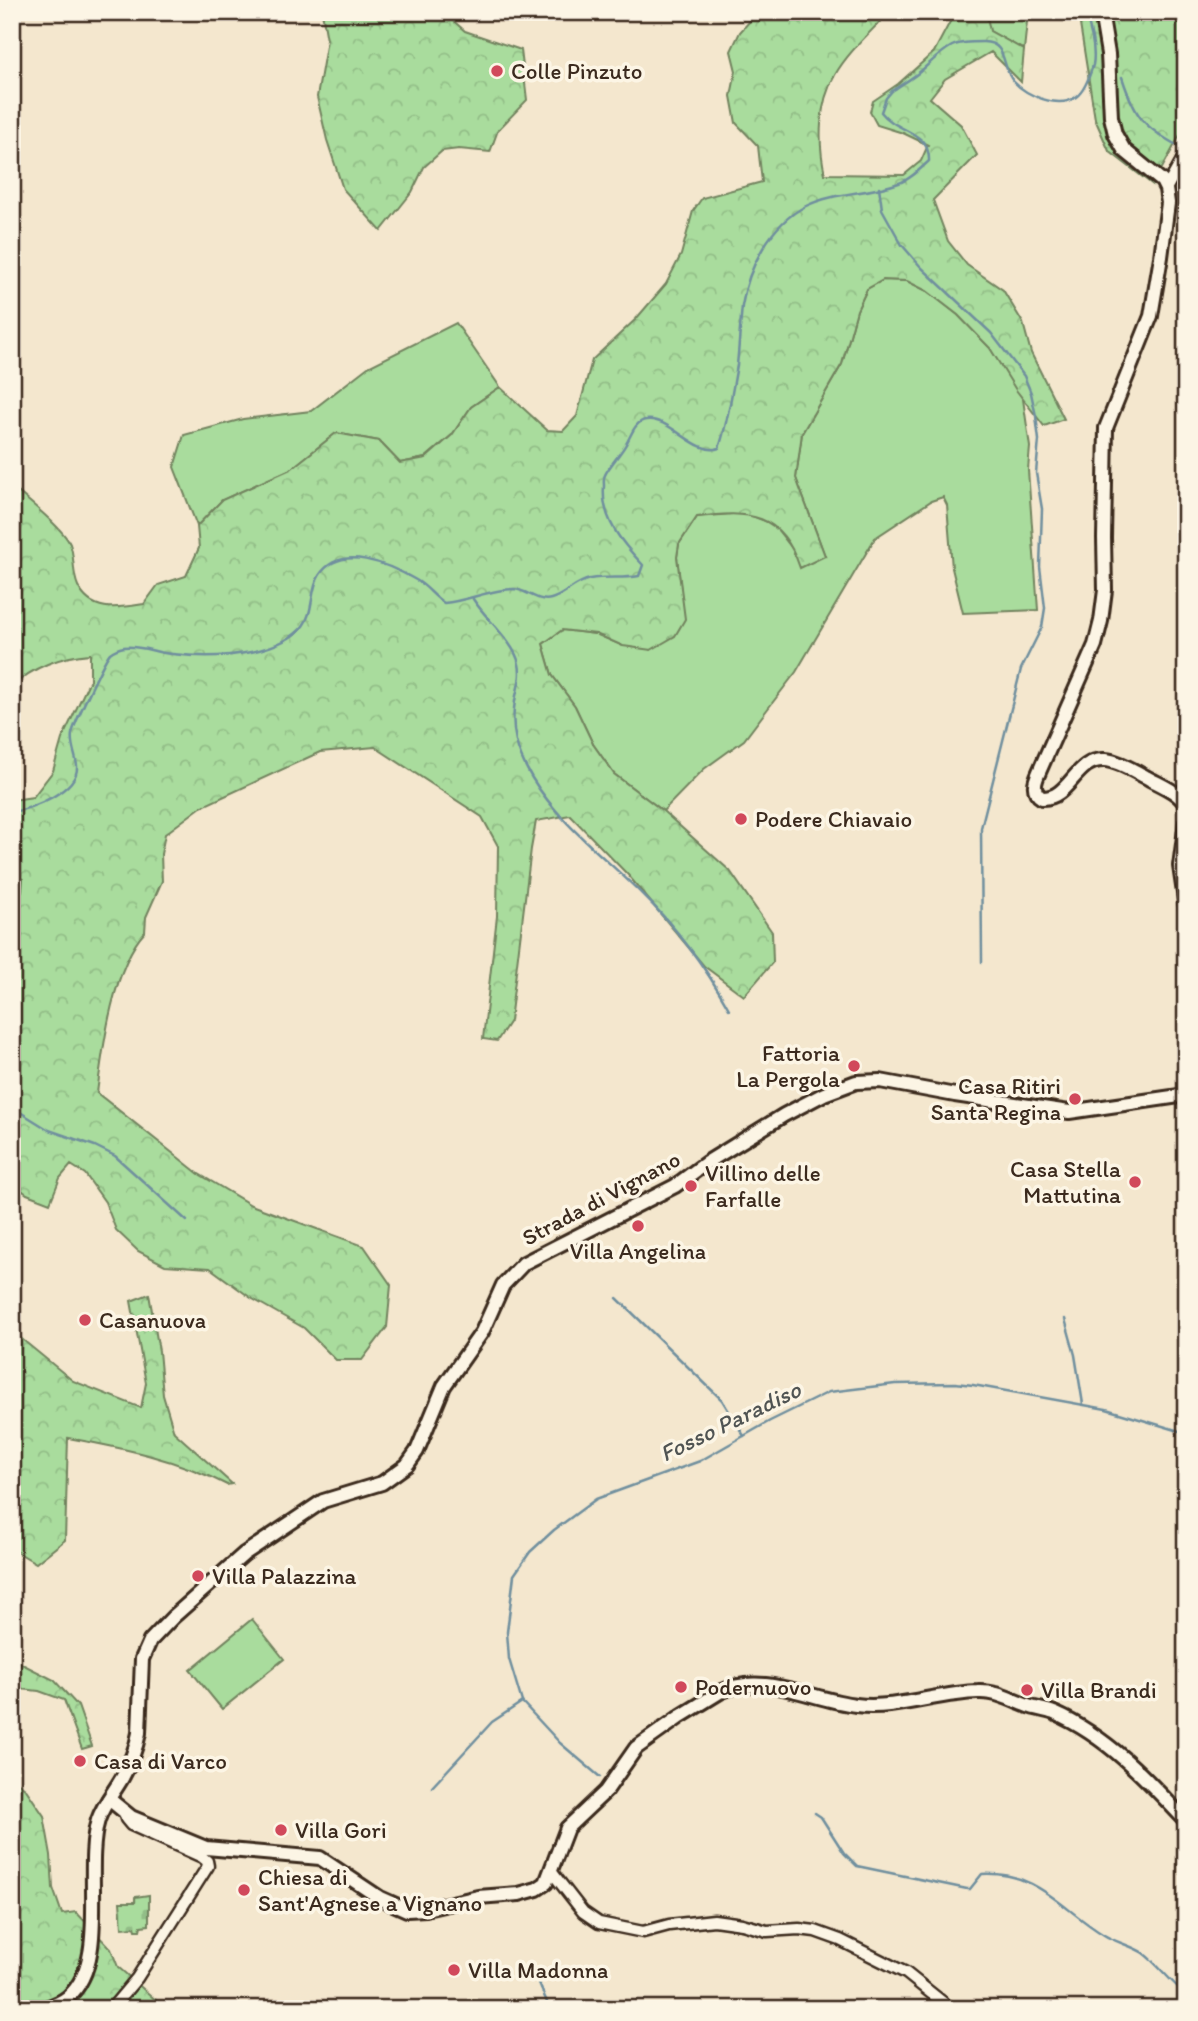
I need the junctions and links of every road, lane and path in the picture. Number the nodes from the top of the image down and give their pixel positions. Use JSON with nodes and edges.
{"nodes":[{"id":1,"x":1101,"y":12,"type":"edge"},
{"id":2,"x":1186,"y":153,"type":"edge"},
{"id":3,"x":1166,"y":189,"type":"junction"},
{"id":4,"x":1185,"y":803,"type":"edge"},
{"id":5,"x":1186,"y":822,"type":"edge"},
{"id":6,"x":1186,"y":907,"type":"edge"},
{"id":7,"x":1186,"y":1095,"type":"edge"},
{"id":8,"x":109,"y":1799,"type":"junction"},
{"id":9,"x":124,"y":1812,"type":"junction"},
{"id":10,"x":1186,"y":1821,"type":"edge"},
{"id":11,"x":551,"y":1871,"type":"junction"},
{"id":12,"x":43,"y":2009,"type":"edge"},
{"id":13,"x":111,"y":2009,"type":"edge"},
{"id":14,"x":951,"y":2009,"type":"edge"}],
"edges":[{"from":1,"to":3,"type":"street"},
{"from":2,"to":3,"type":"street"},
{"from":3,"to":4,"type":"street"},
{"from":5,"to":6,"type":"street"},
{"from":7,"to":8,"type":"street","name":"Strada di Vignano"},
{"from":8,"to":9,"type":"street"},
{"from":8,"to":12,"type":"street","name":"Strada di Vignano"},
{"from":9,"to":11,"type":"street"},
{"from":9,"to":13,"type":"street"},
{"from":10,"to":11,"type":"street"},
{"from":11,"to":14,"type":"street"}]}
